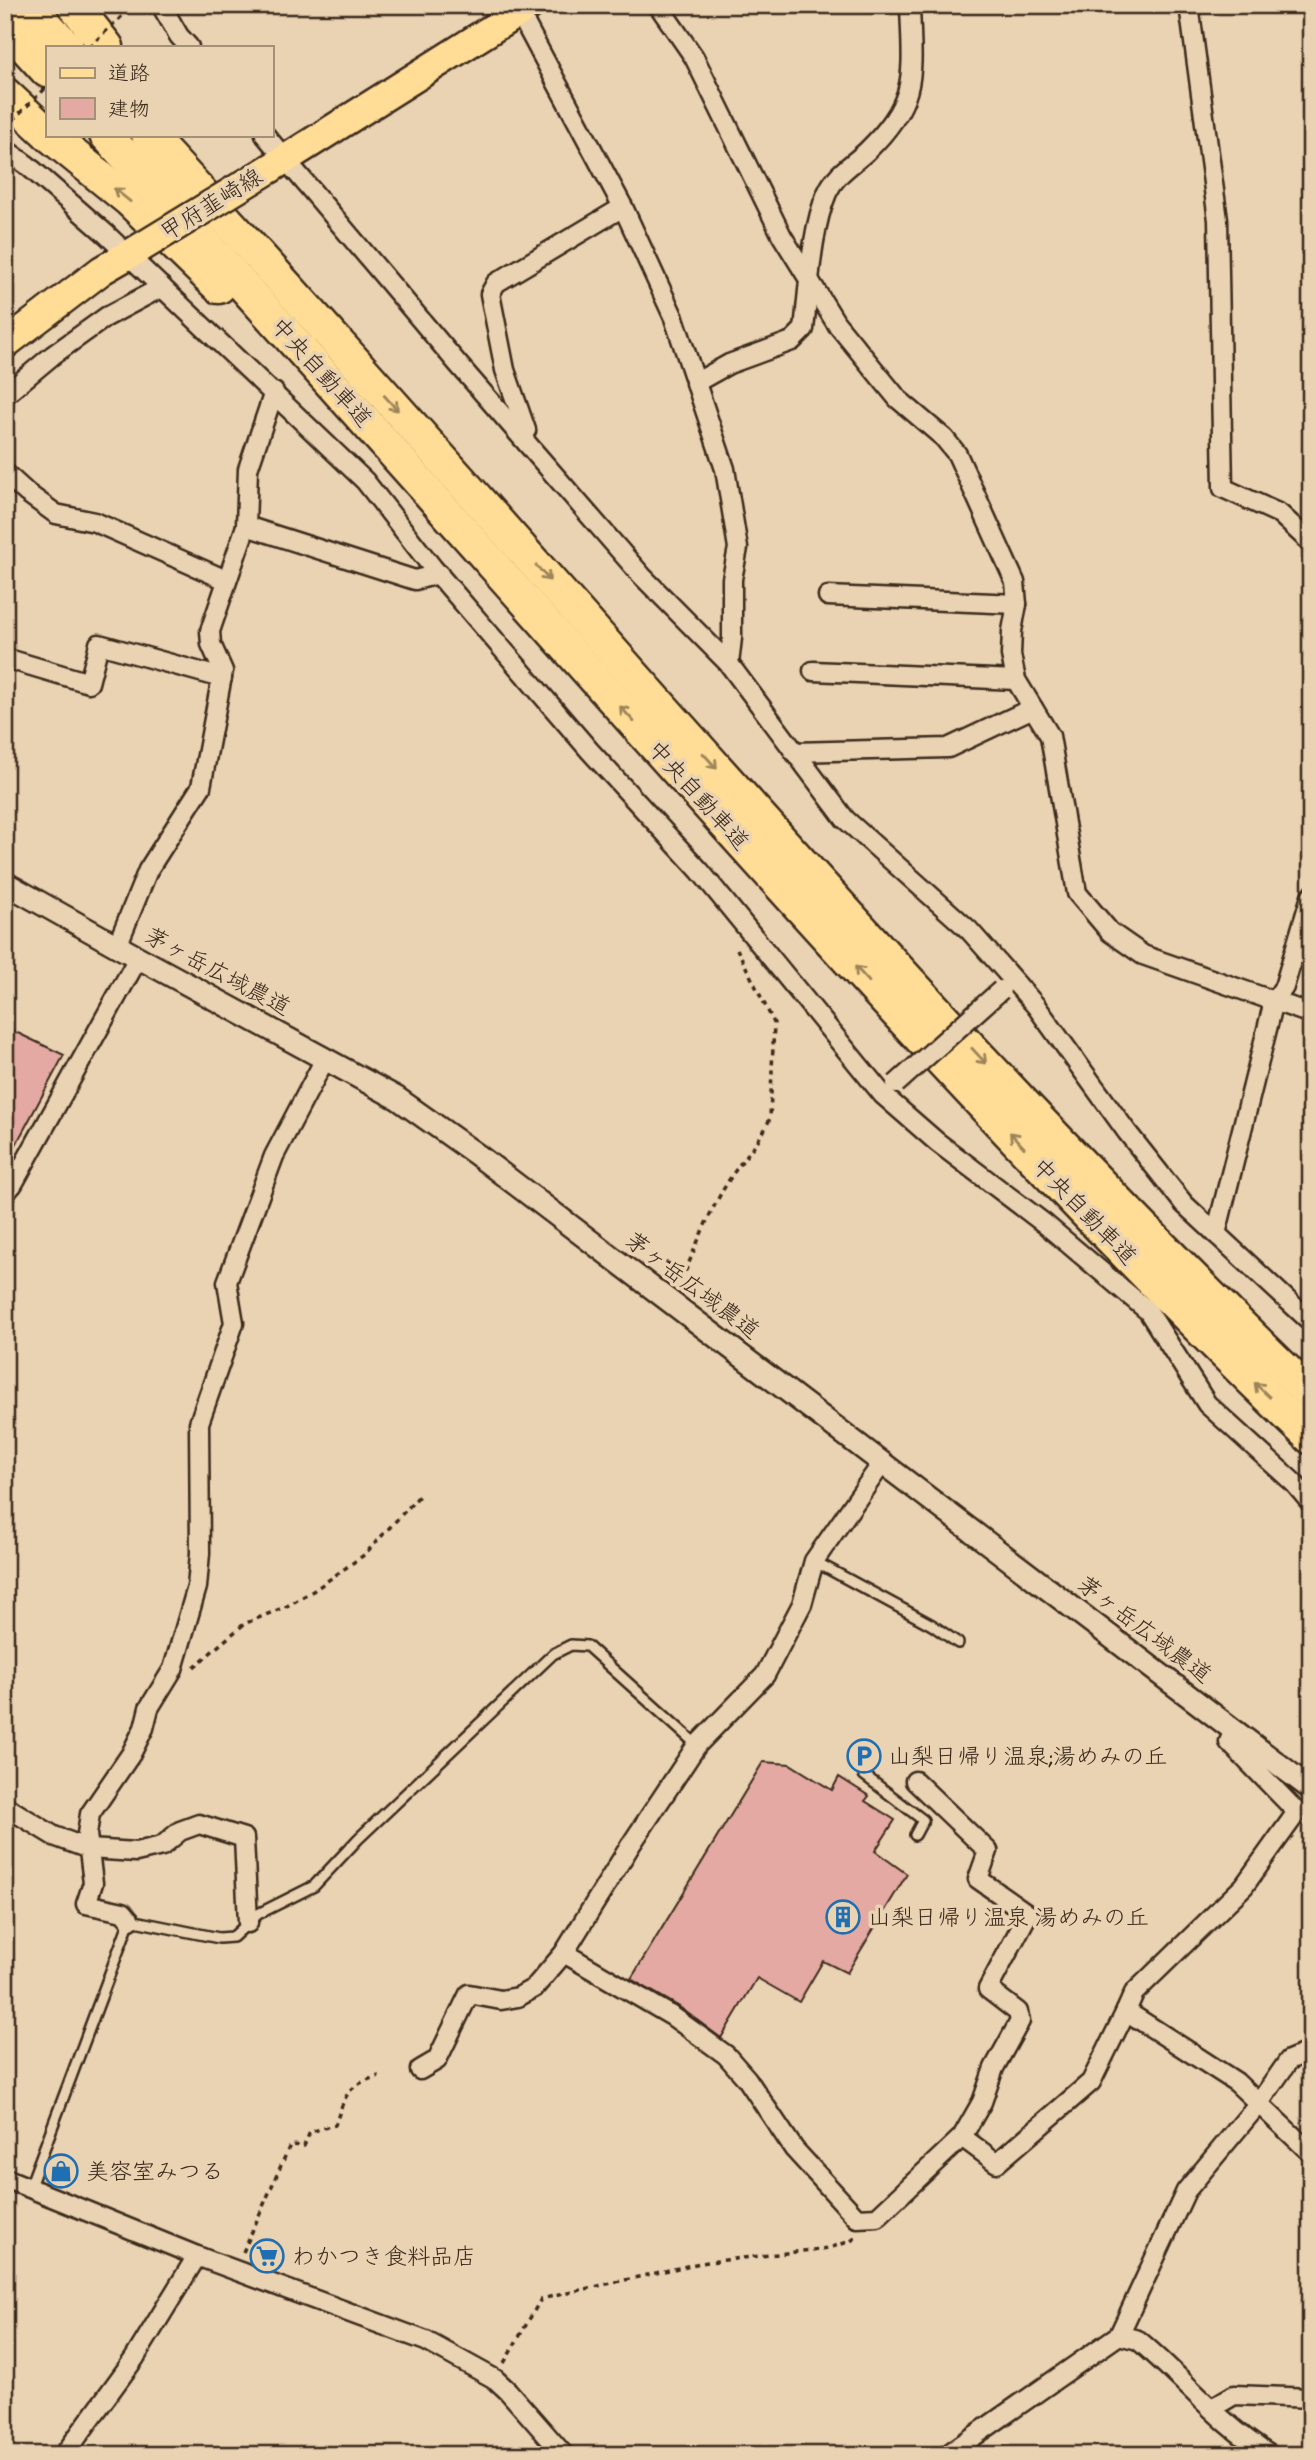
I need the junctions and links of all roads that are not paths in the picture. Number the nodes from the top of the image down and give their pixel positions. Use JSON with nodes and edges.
{"nodes":[{"id":1,"x":28,"y":5,"type":"edge"},
{"id":2,"x":74,"y":5,"type":"edge"},
{"id":3,"x":162,"y":5,"type":"edge"},
{"id":4,"x":658,"y":5,"type":"edge"},
{"id":5,"x":910,"y":5,"type":"edge"},
{"id":6,"x":1189,"y":5,"type":"edge"},
{"id":7,"x":524,"y":9,"type":"edge"},
{"id":8,"x":5,"y":25,"type":"edge"},
{"id":9,"x":66,"y":46,"type":"edge"},
{"id":10,"x":106,"y":46,"type":"edge"},
{"id":11,"x":188,"y":46,"type":"edge"},
{"id":12,"x":46,"y":70,"type":"edge"},
{"id":13,"x":5,"y":94,"type":"edge"},
{"id":14,"x":46,"y":132,"type":"edge"},
{"id":15,"x":50,"y":136,"type":"edge"},
{"id":16,"x":107,"y":136,"type":"edge"},
{"id":17,"x":149,"y":136,"type":"edge"},
{"id":18,"x":177,"y":136,"type":"edge"},
{"id":19,"x":265,"y":136,"type":"edge"},
{"id":20,"x":5,"y":149,"type":"edge"},
{"id":21,"x":278,"y":163,"type":"junction"},
{"id":22,"x":623,"y":207,"type":"junction"},
{"id":23,"x":134,"y":251,"type":"junction"},
{"id":24,"x":810,"y":281,"type":"junction"},
{"id":25,"x":162,"y":287,"type":"junction"},
{"id":26,"x":5,"y":344,"type":"edge"},
{"id":27,"x":366,"y":375,"type":"junction"},
{"id":28,"x":695,"y":383,"type":"junction"},
{"id":29,"x":274,"y":393,"type":"junction"},
{"id":30,"x":5,"y":395,"type":"edge"},
{"id":31,"x":520,"y":435,"type":"junction"},
{"id":32,"x":5,"y":473,"type":"edge"},
{"id":33,"x":419,"y":480,"type":"junction"},
{"id":34,"x":246,"y":526,"type":"junction"},
{"id":35,"x":1311,"y":542,"type":"edge"},
{"id":36,"x":439,"y":574,"type":"junction"},
{"id":37,"x":226,"y":580,"type":"junction"},
{"id":38,"x":828,"y":596,"type":"dead end"},
{"id":39,"x":1017,"y":604,"type":"junction"},
{"id":40,"x":5,"y":658,"type":"edge"},
{"id":41,"x":729,"y":664,"type":"junction"},
{"id":42,"x":813,"y":671,"type":"dead end"},
{"id":43,"x":222,"y":678,"type":"junction"},
{"id":44,"x":1016,"y":680,"type":"junction"},
{"id":45,"x":1033,"y":708,"type":"junction"},
{"id":46,"x":794,"y":752,"type":"junction"},
{"id":47,"x":5,"y":883,"type":"edge"},
{"id":48,"x":1311,"y":895,"type":"edge"},
{"id":49,"x":117,"y":946,"type":"junction"},
{"id":50,"x":138,"y":958,"type":"junction"},
{"id":51,"x":1007,"y":985,"type":"junction"},
{"id":52,"x":1275,"y":1001,"type":"junction"},
{"id":53,"x":1311,"y":1014,"type":"edge"},
{"id":54,"x":326,"y":1059,"type":"junction"},
{"id":55,"x":889,"y":1089,"type":"junction"},
{"id":56,"x":5,"y":1193,"type":"edge"},
{"id":57,"x":1216,"y":1234,"type":"junction"},
{"id":58,"x":1311,"y":1322,"type":"edge"},
{"id":59,"x":1311,"y":1394,"type":"edge"},
{"id":60,"x":1311,"y":1438,"type":"edge"},
{"id":61,"x":883,"y":1462,"type":"junction"},
{"id":62,"x":1311,"y":1503,"type":"edge"},
{"id":63,"x":814,"y":1561,"type":"junction"},
{"id":64,"x":958,"y":1643,"type":"dead end"},
{"id":65,"x":1234,"y":1730,"type":"junction"},
{"id":66,"x":697,"y":1745,"type":"junction"},
{"id":67,"x":864,"y":1756,"type":"dead end"},
{"id":68,"x":915,"y":1781,"type":"dead end"},
{"id":69,"x":1311,"y":1789,"type":"edge"},
{"id":70,"x":5,"y":1806,"type":"edge"},
{"id":71,"x":915,"y":1835,"type":"dead end"},
{"id":72,"x":89,"y":1849,"type":"junction"},
{"id":73,"x":130,"y":1920,"type":"junction"},
{"id":74,"x":248,"y":1923,"type":"junction"},
{"id":75,"x":564,"y":1953,"type":"junction"},
{"id":76,"x":1126,"y":2011,"type":"junction"},
{"id":77,"x":1311,"y":2052,"type":"edge"},
{"id":78,"x":420,"y":2070,"type":"dead end"},
{"id":79,"x":1259,"y":2103,"type":"junction"},
{"id":80,"x":962,"y":2137,"type":"junction"},
{"id":81,"x":1311,"y":2153,"type":"edge"},
{"id":82,"x":5,"y":2178,"type":"edge"},
{"id":83,"x":29,"y":2189,"type":"junction"},
{"id":84,"x":197,"y":2256,"type":"junction"},
{"id":85,"x":1119,"y":2335,"type":"junction"},
{"id":86,"x":1311,"y":2398,"type":"edge"},
{"id":87,"x":1212,"y":2408,"type":"junction"},
{"id":88,"x":64,"y":2455,"type":"edge"},
{"id":89,"x":564,"y":2455,"type":"edge"},
{"id":90,"x":947,"y":2455,"type":"edge"},
{"id":91,"x":1270,"y":2455,"type":"edge"}],
"edges":[{"from":1,"to":9,"type":"highway"},
{"from":2,"to":10,"type":"highway"},
{"from":3,"to":11,"type":"street"},
{"from":4,"to":24,"type":"street"},
{"from":5,"to":24,"type":"street"},
{"from":6,"to":35,"type":"street"},
{"from":7,"to":21,"type":"main road","name":"甲府韮崎線"},
{"from":7,"to":22,"type":"street"},
{"from":8,"to":12,"type":"highway"},
{"from":13,"to":14,"type":"highway"},
{"from":33,"to":15,"type":"highway","one_way":true},
{"from":16,"to":33,"type":"highway","name":"中央自動車道"},
{"from":17,"to":27,"type":"highway","name":"中央自動車道"},
{"from":18,"to":27,"type":"highway"},
{"from":19,"to":21,"type":"street"},
{"from":20,"to":23,"type":"street"},
{"from":21,"to":23,"type":"main road","name":"甲府韮崎線","bridge":true},
{"from":21,"to":31,"type":"street"},
{"from":22,"to":28,"type":"street"},
{"from":22,"to":31,"type":"street"},
{"from":23,"to":25,"type":"street"},
{"from":23,"to":26,"type":"main road","name":"甲府韮崎線"},
{"from":24,"to":28,"type":"street"},
{"from":24,"to":39,"type":"street"},
{"from":25,"to":29,"type":"street"},
{"from":25,"to":30,"type":"street"},
{"from":27,"to":59,"type":"highway","name":"中央自動車道","one_way":true},
{"from":28,"to":41,"type":"street"},
{"from":29,"to":34,"type":"street"},
{"from":29,"to":36,"type":"street"},
{"from":31,"to":41,"type":"street"},
{"from":32,"to":37,"type":"street"},
{"from":60,"to":33,"type":"highway","name":"中央自動車道","one_way":true},
{"from":34,"to":36,"type":"street"},
{"from":34,"to":37,"type":"street"},
{"from":36,"to":55,"type":"street"},
{"from":37,"to":43,"type":"street"},
{"from":38,"to":39,"type":"street"},
{"from":39,"to":44,"type":"street"},
{"from":40,"to":43,"type":"street"},
{"from":41,"to":46,"type":"street"},
{"from":42,"to":44,"type":"street"},
{"from":43,"to":49,"type":"street"},
{"from":44,"to":45,"type":"street"},
{"from":45,"to":46,"type":"street"},
{"from":45,"to":52,"type":"street"},
{"from":46,"to":51,"type":"street"},
{"from":47,"to":49,"type":"street","name":"茅ヶ岳広域農道"},
{"from":48,"to":52,"type":"street"},
{"from":49,"to":50,"type":"street","name":"茅ヶ岳広域農道"},
{"from":50,"to":54,"type":"street","name":"茅ヶ岳広域農道"},
{"from":50,"to":56,"type":"street"},
{"from":51,"to":55,"type":"street","bridge":true},
{"from":51,"to":57,"type":"street"},
{"from":52,"to":53,"type":"street"},
{"from":52,"to":57,"type":"street"},
{"from":54,"to":61,"type":"street","name":"茅ヶ岳広域農道"},
{"from":54,"to":72,"type":"street"},
{"from":55,"to":62,"type":"street"},
{"from":57,"to":58,"type":"street"},
{"from":61,"to":63,"type":"street"},
{"from":61,"to":65,"type":"street","name":"茅ヶ岳広域農道"},
{"from":63,"to":64,"type":"lane"},
{"from":63,"to":66,"type":"street"},
{"from":65,"to":69,"type":"street","name":"茅ヶ岳広域農道"},
{"from":65,"to":76,"type":"street"},
{"from":66,"to":74,"type":"lane"},
{"from":66,"to":75,"type":"street"},
{"from":67,"to":71,"type":"lane"},
{"from":68,"to":80,"type":"street"},
{"from":70,"to":72,"type":"street"},
{"from":72,"to":73,"type":"street"},
{"from":72,"to":74,"type":"street"},
{"from":73,"to":74,"type":"lane"},
{"from":73,"to":83,"type":"lane"},
{"from":75,"to":78,"type":"street"},
{"from":75,"to":80,"type":"street"},
{"from":76,"to":79,"type":"street"},
{"from":76,"to":80,"type":"street"},
{"from":77,"to":79,"type":"street"},
{"from":79,"to":81,"type":"street"},
{"from":79,"to":85,"type":"street"},
{"from":82,"to":83,"type":"street"},
{"from":83,"to":84,"type":"street"},
{"from":84,"to":88,"type":"street"},
{"from":84,"to":89,"type":"street"},
{"from":85,"to":87,"type":"street"},
{"from":85,"to":90,"type":"street"},
{"from":86,"to":87,"type":"street"},
{"from":87,"to":91,"type":"street"}]}
